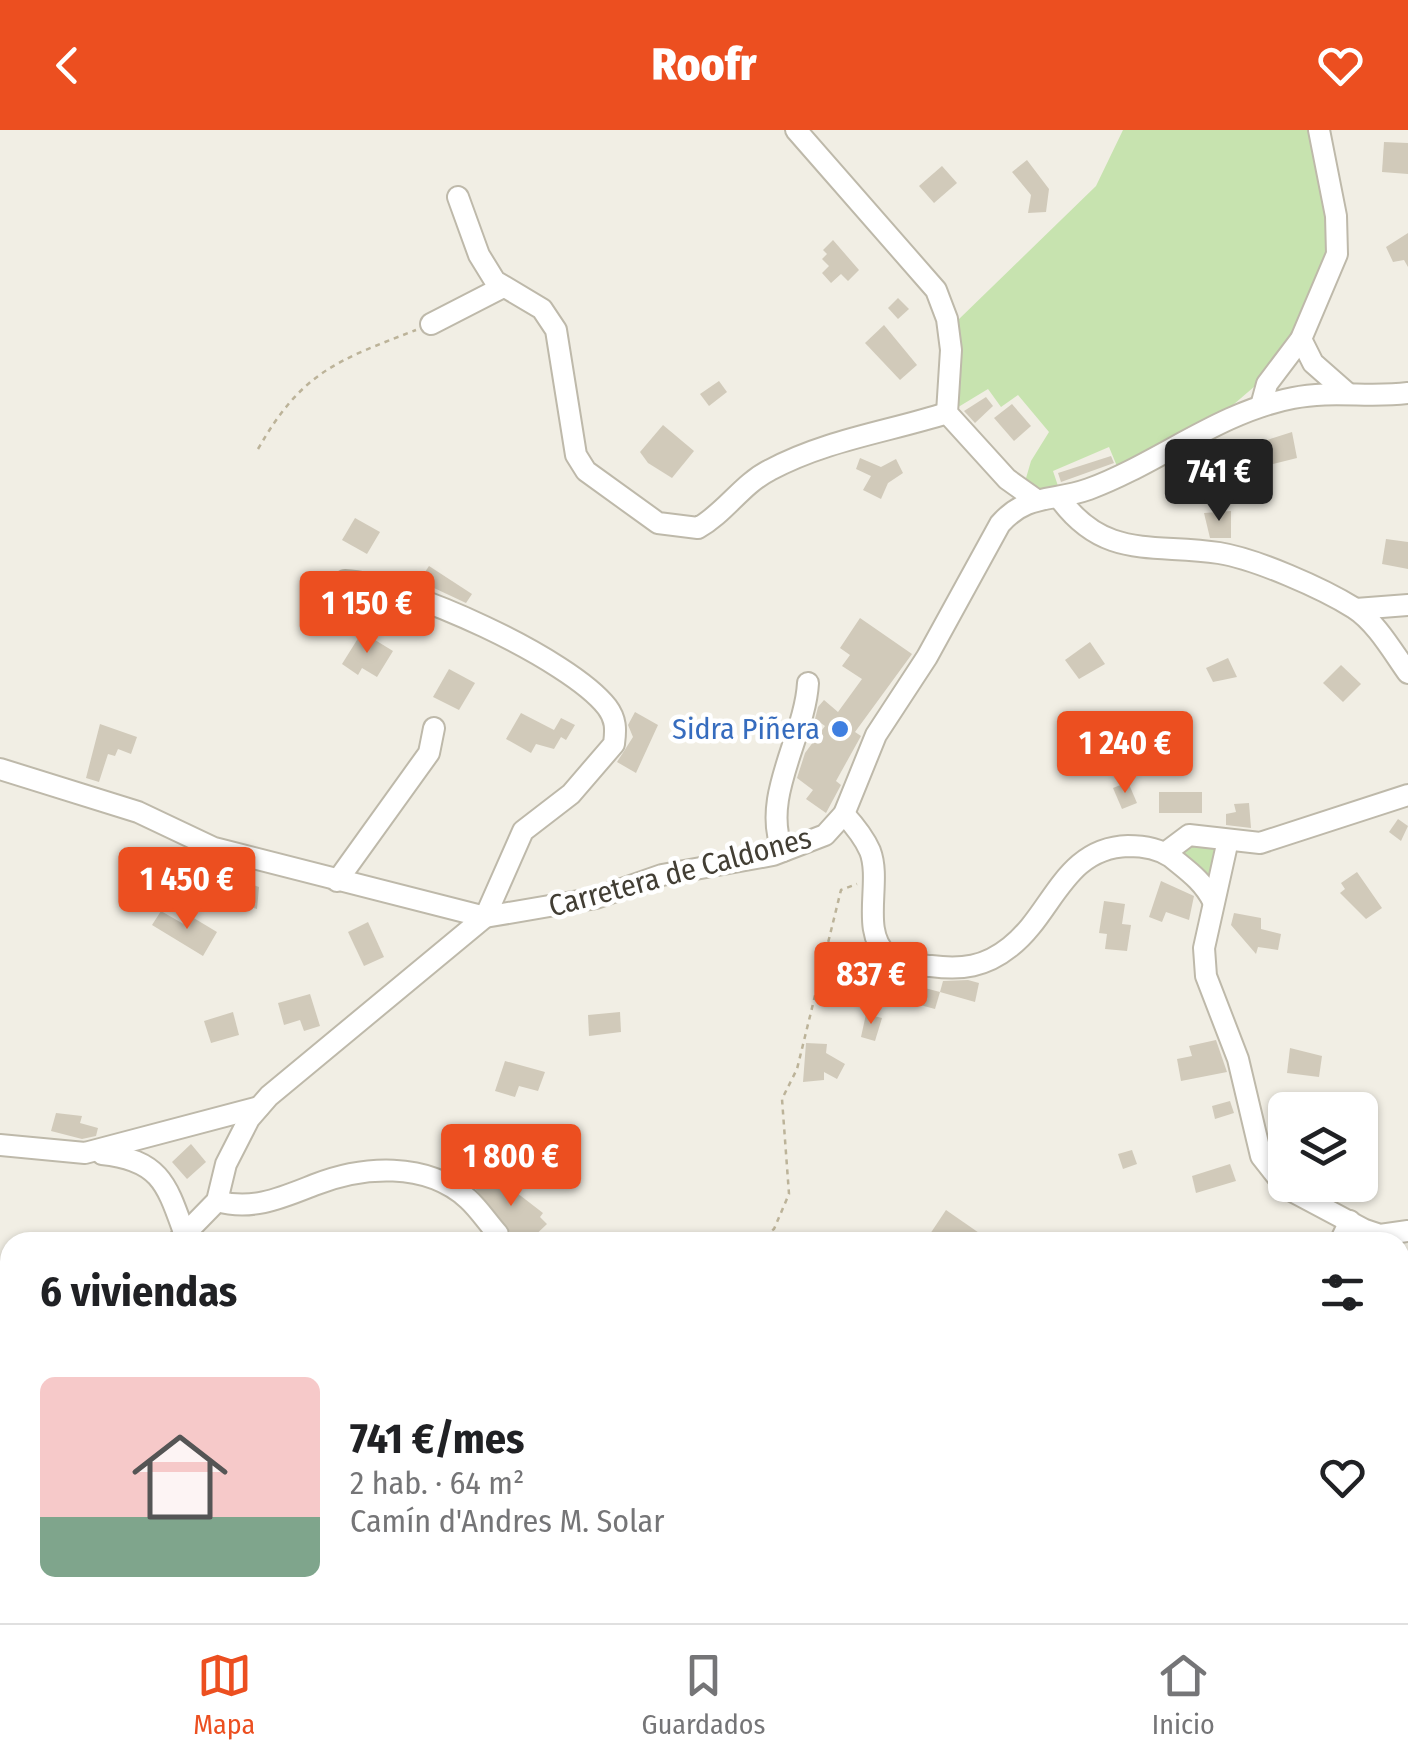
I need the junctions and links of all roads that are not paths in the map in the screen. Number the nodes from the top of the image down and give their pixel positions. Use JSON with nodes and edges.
{"nodes":[{"id":1,"x":796,"y":130,"type":"edge"},
{"id":2,"x":1319,"y":130,"type":"edge"},
{"id":3,"x":458,"y":197,"type":"dead end"},
{"id":4,"x":503,"y":287,"type":"junction"},
{"id":5,"x":431,"y":324,"type":"road end"},
{"id":6,"x":1301,"y":339,"type":"junction"},
{"id":7,"x":1346,"y":392,"type":"junction"},
{"id":8,"x":1408,"y":393,"type":"edge"},
{"id":9,"x":1261,"y":406,"type":"junction"},
{"id":10,"x":947,"y":413,"type":"junction"},
{"id":11,"x":1034,"y":499,"type":"junction"},
{"id":12,"x":1060,"y":499,"type":"junction"},
{"id":13,"x":345,"y":581,"type":"dead end"},
{"id":14,"x":1408,"y":605,"type":"edge"},
{"id":15,"x":1356,"y":609,"type":"junction"},
{"id":16,"x":1408,"y":673,"type":"edge"},
{"id":17,"x":808,"y":683,"type":"dead end"},
{"id":18,"x":434,"y":728,"type":"dead end"},
{"id":19,"x":0,"y":769,"type":"edge"},
{"id":20,"x":1408,"y":795,"type":"edge"},
{"id":21,"x":844,"y":814,"type":"junction"},
{"id":22,"x":1228,"y":840,"type":"junction"},
{"id":23,"x":783,"y":851,"type":"junction"},
{"id":24,"x":1165,"y":853,"type":"junction"},
{"id":25,"x":338,"y":882,"type":"junction"},
{"id":26,"x":1213,"y":901,"type":"junction"},
{"id":27,"x":485,"y":918,"type":"junction"},
{"id":28,"x":259,"y":1107,"type":"junction"},
{"id":29,"x":0,"y":1145,"type":"edge"},
{"id":30,"x":85,"y":1153,"type":"junction"},
{"id":31,"x":217,"y":1201,"type":"junction"},
{"id":32,"x":1350,"y":1221,"type":"junction"},
{"id":33,"x":179,"y":1232,"type":"edge"},
{"id":34,"x":188,"y":1232,"type":"edge"},
{"id":35,"x":496,"y":1232,"type":"edge"},
{"id":36,"x":1345,"y":1232,"type":"edge"},
{"id":37,"x":1374,"y":1232,"type":"edge"}],
"edges":[{"from":1,"to":10,"type":"street"},
{"from":2,"to":6,"type":"street"},
{"from":3,"to":4,"type":"street"},
{"from":4,"to":5,"type":"street"},
{"from":4,"to":10,"type":"street"},
{"from":6,"to":7,"type":"street"},
{"from":6,"to":9,"type":"street"},
{"from":7,"to":8,"type":"street"},
{"from":7,"to":9,"type":"street"},
{"from":9,"to":12,"type":"street"},
{"from":10,"to":11,"type":"street"},
{"from":11,"to":12,"type":"street"},
{"from":11,"to":21,"type":"street","name":"Carretera de Caldones"},
{"from":12,"to":15,"type":"street"},
{"from":13,"to":27,"type":"street"},
{"from":14,"to":15,"type":"street"},
{"from":15,"to":16,"type":"street"},
{"from":17,"to":23,"type":"street"},
{"from":18,"to":25,"type":"street"},
{"from":19,"to":25,"type":"street","name":"Carretera de Caldones"},
{"from":20,"to":22,"type":"street"},
{"from":21,"to":23,"type":"street","name":"Carretera de Caldones"},
{"from":21,"to":24,"type":"street"},
{"from":22,"to":24,"type":"street"},
{"from":22,"to":26,"type":"street"},
{"from":23,"to":27,"type":"street","name":"Carretera de Caldones"},
{"from":24,"to":26,"type":"street"},
{"from":25,"to":27,"type":"street","name":"Carretera de Caldones"},
{"from":26,"to":32,"type":"street"},
{"from":27,"to":28,"type":"street"},
{"from":28,"to":30,"type":"street"},
{"from":28,"to":31,"type":"street"},
{"from":29,"to":30,"type":"street"},
{"from":30,"to":33,"type":"street"},
{"from":31,"to":34,"type":"street"},
{"from":31,"to":35,"type":"street"},
{"from":32,"to":36,"type":"street"},
{"from":32,"to":37,"type":"street"}]}
